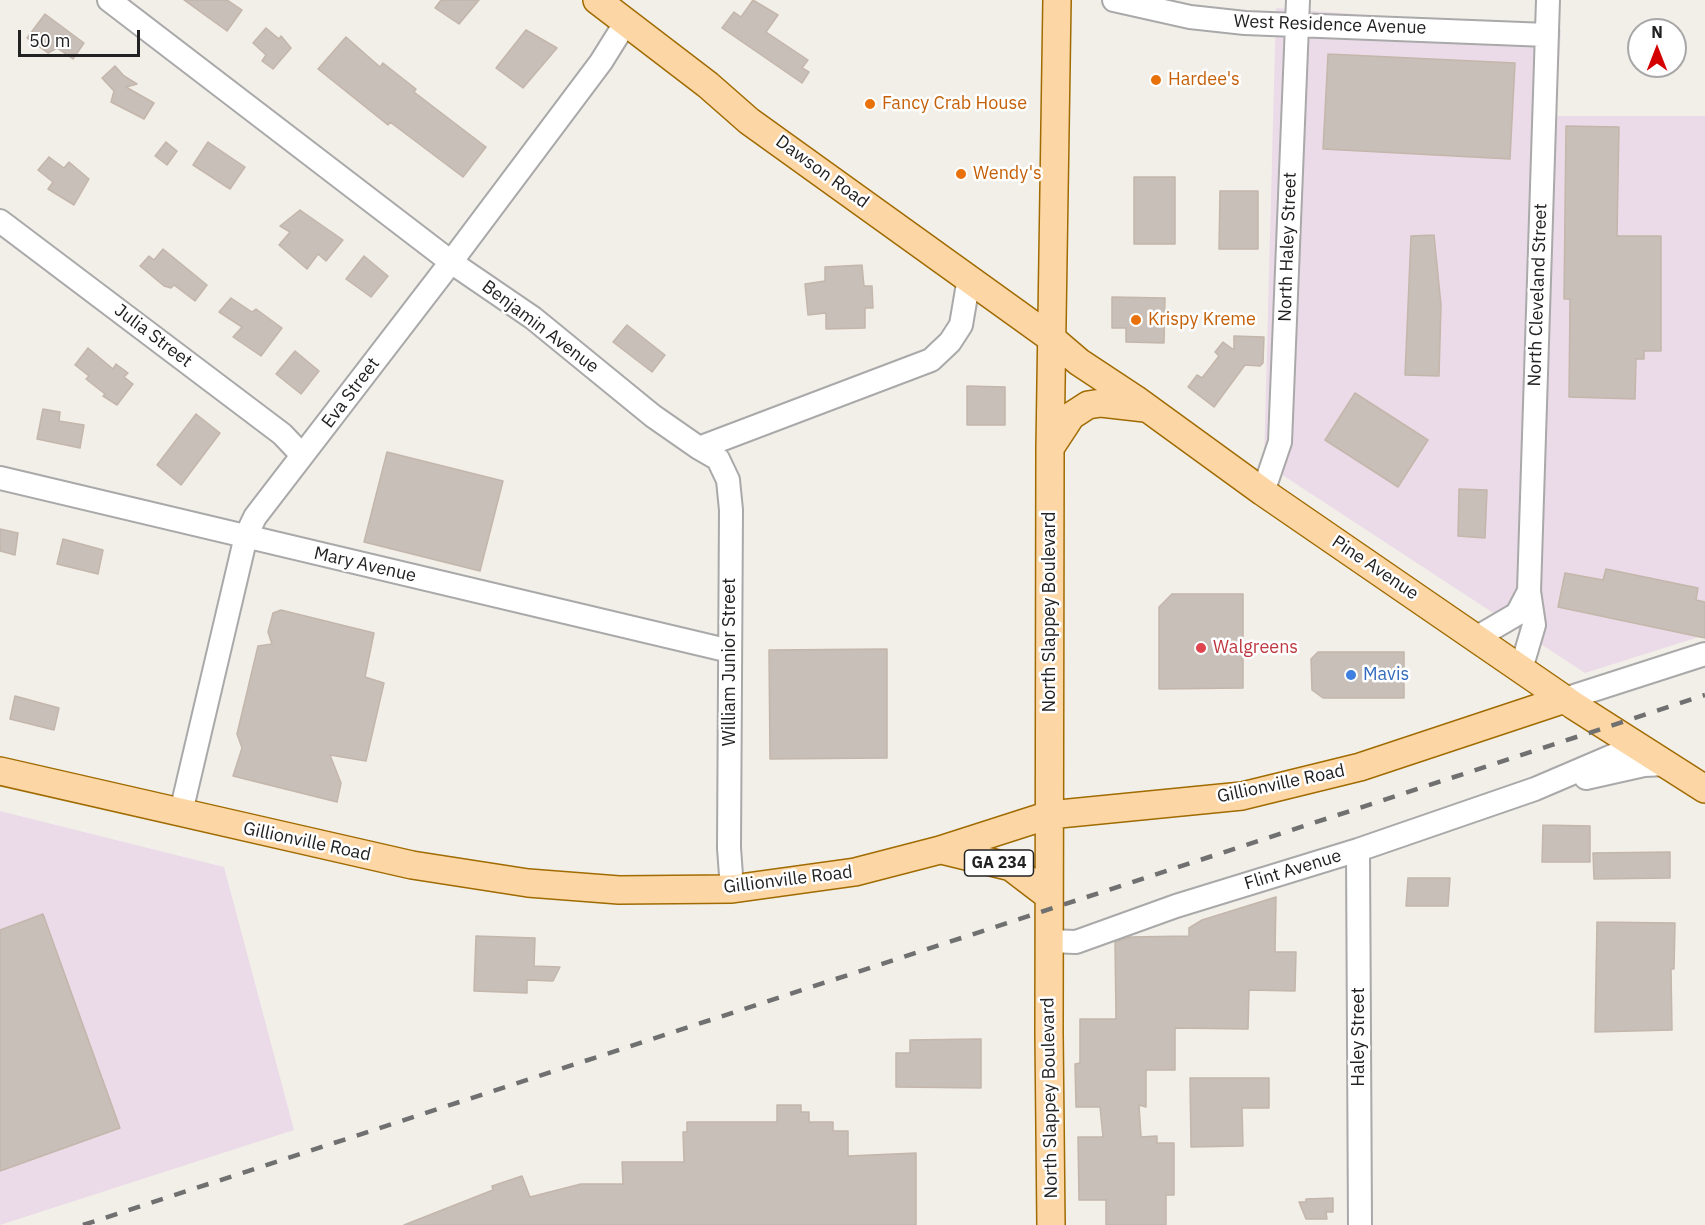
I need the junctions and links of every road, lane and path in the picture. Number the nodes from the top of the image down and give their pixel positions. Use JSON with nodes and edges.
{"nodes":[{"id":1,"x":109,"y":0,"type":"edge"},
{"id":2,"x":597,"y":0,"type":"edge"},
{"id":3,"x":1056,"y":0,"type":"edge"},
{"id":4,"x":1114,"y":0,"type":"edge"},
{"id":5,"x":1298,"y":0,"type":"edge"},
{"id":6,"x":1548,"y":0,"type":"edge"},
{"id":7,"x":626,"y":22,"type":"junction"},
{"id":8,"x":1297,"y":25,"type":"junction"},
{"id":9,"x":1547,"y":35,"type":"junction"},
{"id":10,"x":0,"y":221,"type":"edge"},
{"id":11,"x":451,"y":262,"type":"junction"},
{"id":12,"x":969,"y":278,"type":"junction"},
{"id":13,"x":1052,"y":338,"type":"junction"},
{"id":14,"x":1147,"y":408,"type":"junction"},
{"id":15,"x":699,"y":448,"type":"junction"},
{"id":16,"x":1050,"y":448,"type":"junction"},
{"id":17,"x":302,"y":455,"type":"junction"},
{"id":18,"x":0,"y":478,"type":"edge"},
{"id":19,"x":1263,"y":492,"type":"junction"},
{"id":20,"x":246,"y":536,"type":"junction"},
{"id":21,"x":1529,"y":591,"type":"junction"},
{"id":22,"x":1476,"y":638,"type":"junction"},
{"id":23,"x":730,"y":651,"type":"junction"},
{"id":24,"x":1705,"y":654,"type":"edge"},
{"id":25,"x":1521,"y":669,"type":"junction"},
{"id":26,"x":1565,"y":699,"type":"junction"},
{"id":27,"x":1638,"y":745,"type":"junction"},
{"id":28,"x":1668,"y":764,"type":"junction"},
{"id":29,"x":0,"y":771,"type":"edge"},
{"id":30,"x":1535,"y":789,"type":"junction"},
{"id":31,"x":1705,"y":789,"type":"edge"},
{"id":32,"x":181,"y":812,"type":"junction"},
{"id":33,"x":1049,"y":815,"type":"junction"},
{"id":34,"x":940,"y":850,"type":"junction"},
{"id":35,"x":1358,"y":850,"type":"junction"},
{"id":36,"x":732,"y":889,"type":"junction"},
{"id":37,"x":1049,"y":896,"type":"junction"},
{"id":38,"x":1049,"y":941,"type":"junction"},
{"id":39,"x":1051,"y":1225,"type":"edge"},
{"id":40,"x":1360,"y":1225,"type":"edge"}],
"edges":[{"from":1,"to":11,"type":"street","name":"Benjamin Avenue"},
{"from":2,"to":7,"type":"main road","name":"Dawson Road"},
{"from":3,"to":13,"type":"main road","name":"North Slappey Boulevard"},
{"from":4,"to":8,"type":"street","name":"West Residence Avenue"},
{"from":5,"to":8,"type":"street","name":"North Haley Street"},
{"from":6,"to":9,"type":"street","name":"North Cleveland Street"},
{"from":7,"to":11,"type":"street","name":"Eva Street"},
{"from":7,"to":12,"type":"main road","name":"Dawson Road"},
{"from":8,"to":9,"type":"street","name":"West Residence Avenue"},
{"from":8,"to":19,"type":"street","name":"North Haley Street"},
{"from":9,"to":21,"type":"street","name":"North Cleveland Street"},
{"from":10,"to":17,"type":"street","name":"Julia Street"},
{"from":11,"to":15,"type":"street","name":"Benjamin Avenue"},
{"from":11,"to":17,"type":"street","name":"Eva Street"},
{"from":12,"to":13,"type":"main road","name":"Dawson Road"},
{"from":12,"to":15,"type":"street"},
{"from":13,"to":14,"type":"main road","name":"Pine Avenue"},
{"from":13,"to":16,"type":"main road","name":"North Slappey Boulevard"},
{"from":14,"to":16,"type":"main road"},
{"from":14,"to":19,"type":"main road","name":"Pine Avenue"},
{"from":15,"to":23,"type":"street","name":"William Junior Street"},
{"from":16,"to":33,"type":"main road","name":"North Slappey Boulevard"},
{"from":17,"to":20,"type":"street","name":"Eva Street"},
{"from":18,"to":20,"type":"street","name":"Mary Avenue"},
{"from":19,"to":22,"type":"main road","name":"Pine Avenue"},
{"from":20,"to":23,"type":"street","name":"Mary Avenue"},
{"from":20,"to":32,"type":"street","name":"Eva Street"},
{"from":21,"to":22,"type":"street","name":"North Cleveland Street"},
{"from":21,"to":25,"type":"street","name":"North Cleveland Street"},
{"from":22,"to":25,"type":"main road","name":"Pine Avenue"},
{"from":23,"to":36,"type":"street","name":"William Junior Street"},
{"from":24,"to":26,"type":"street"},
{"from":25,"to":26,"type":"main road","name":"Pine Avenue"},
{"from":26,"to":27,"type":"main road","name":"Pine Avenue"},
{"from":26,"to":33,"type":"main road","name":"Gillionville Road"},
{"from":27,"to":28,"type":"main road","name":"Pine Avenue"},
{"from":27,"to":30,"type":"street","name":"Flint Avenue"},
{"from":28,"to":30,"type":"street","name":"Flint Avenue"},
{"from":28,"to":31,"type":"main road","name":"Pine Avenue"},
{"from":29,"to":32,"type":"main road","name":"Gillionville Road","number":"GA 234"},
{"from":30,"to":35,"type":"street","name":"Flint Avenue"},
{"from":32,"to":36,"type":"main road","name":"Gillionville Road","number":"GA 234"},
{"from":33,"to":34,"type":"main road","name":"Gillionville Road","number":"GA 234"},
{"from":33,"to":37,"type":"main road","name":"North Slappey Boulevard"},
{"from":34,"to":36,"type":"main road","name":"Gillionville Road","number":"GA 234"},
{"from":34,"to":37,"type":"main road","number":"GA 234"},
{"from":35,"to":38,"type":"street","name":"Flint Avenue"},
{"from":35,"to":40,"type":"street","name":"Haley Street"},
{"from":37,"to":38,"type":"main road","name":"North Slappey Boulevard"},
{"from":38,"to":39,"type":"main road","name":"North Slappey Boulevard"}]}
